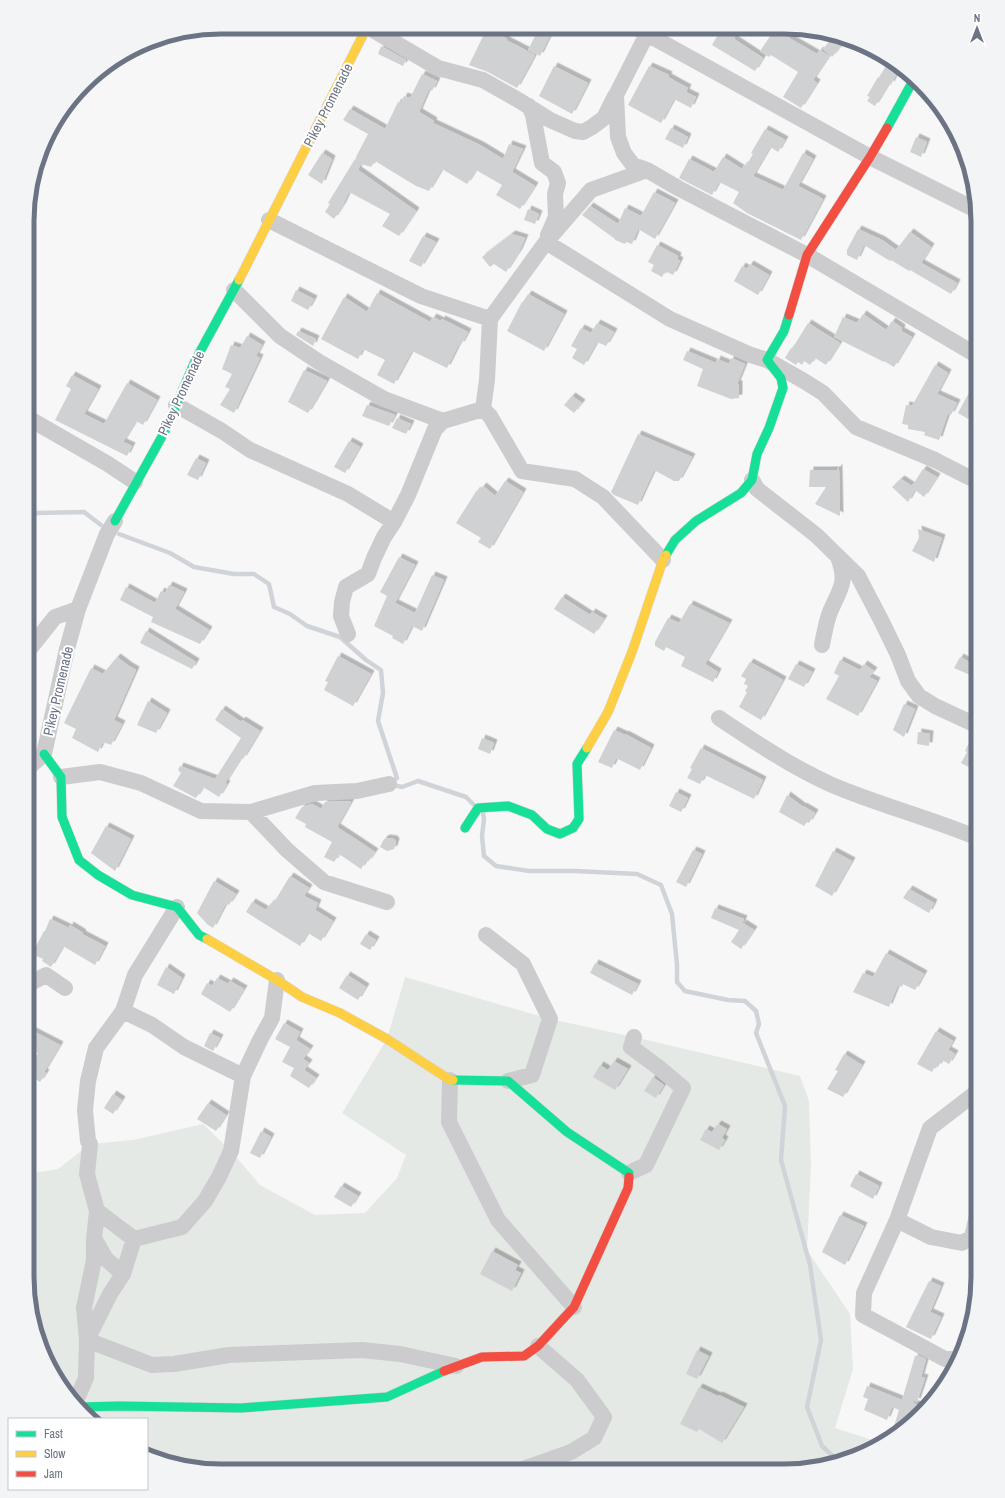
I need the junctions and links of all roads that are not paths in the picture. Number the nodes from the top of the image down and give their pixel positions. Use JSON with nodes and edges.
{"nodes":[{"id":1,"x":364,"y":34,"type":"edge"},
{"id":2,"x":380,"y":34,"type":"edge"},
{"id":3,"x":642,"y":34,"type":"edge"},
{"id":4,"x":651,"y":34,"type":"edge"},
{"id":5,"x":911,"y":84,"type":"edge"},
{"id":6,"x":616,"y":95,"type":"junction"},
{"id":7,"x":529,"y":106,"type":"junction"},
{"id":8,"x":870,"y":157,"type":"junction"},
{"id":9,"x":647,"y":170,"type":"junction"},
{"id":10,"x":971,"y":207,"type":"edge"},
{"id":11,"x":270,"y":220,"type":"junction"},
{"id":12,"x":546,"y":242,"type":"junction"},
{"id":13,"x":807,"y":255,"type":"junction"},
{"id":14,"x":234,"y":290,"type":"junction"},
{"id":15,"x":490,"y":319,"type":"junction"},
{"id":16,"x":971,"y":352,"type":"edge"},
{"id":17,"x":767,"y":360,"type":"junction"},
{"id":18,"x":176,"y":405,"type":"junction"},
{"id":19,"x":483,"y":409,"type":"junction"},
{"id":20,"x":34,"y":421,"type":"edge"},
{"id":21,"x":443,"y":421,"type":"junction"},
{"id":22,"x":971,"y":478,"type":"edge"},
{"id":23,"x":752,"y":480,"type":"junction"},
{"id":24,"x":135,"y":482,"type":"junction"},
{"id":25,"x":115,"y":521,"type":"joint"},
{"id":26,"x":394,"y":522,"type":"junction"},
{"id":27,"x":837,"y":555,"type":"junction"},
{"id":28,"x":663,"y":560,"type":"junction"},
{"id":29,"x":78,"y":609,"type":"junction"},
{"id":30,"x":348,"y":634,"type":"dead end"},
{"id":31,"x":34,"y":644,"type":"edge"},
{"id":32,"x":822,"y":645,"type":"dead end"},
{"id":33,"x":719,"y":718,"type":"dead end"},
{"id":34,"x":971,"y":723,"type":"edge"},
{"id":35,"x":44,"y":754,"type":"junction"},
{"id":36,"x":34,"y":763,"type":"edge"},
{"id":37,"x":61,"y":777,"type":"junction"},
{"id":38,"x":389,"y":784,"type":"dead end"},
{"id":39,"x":251,"y":812,"type":"junction"},
{"id":40,"x":465,"y":828,"type":"dead end"},
{"id":41,"x":971,"y":835,"type":"edge"},
{"id":42,"x":387,"y":902,"type":"dead end"},
{"id":43,"x":178,"y":907,"type":"junction"},
{"id":44,"x":486,"y":935,"type":"dead end"},
{"id":45,"x":277,"y":980,"type":"junction"},
{"id":46,"x":34,"y":982,"type":"edge"},
{"id":47,"x":65,"y":988,"type":"dead end"},
{"id":48,"x":123,"y":1010,"type":"junction"},
{"id":49,"x":634,"y":1036,"type":"dead end"},
{"id":50,"x":243,"y":1076,"type":"junction"},
{"id":51,"x":450,"y":1080,"type":"junction"},
{"id":52,"x":508,"y":1082,"type":"junction"},
{"id":53,"x":971,"y":1096,"type":"edge"},
{"id":54,"x":628,"y":1173,"type":"junction"},
{"id":55,"x":97,"y":1211,"type":"junction"},
{"id":56,"x":897,"y":1220,"type":"junction"},
{"id":57,"x":971,"y":1238,"type":"edge"},
{"id":58,"x":94,"y":1239,"type":"junction"},
{"id":59,"x":134,"y":1239,"type":"junction"},
{"id":60,"x":123,"y":1274,"type":"junction"},
{"id":61,"x":574,"y":1306,"type":"junction"},
{"id":62,"x":87,"y":1340,"type":"junction"},
{"id":63,"x":538,"y":1346,"type":"junction"},
{"id":64,"x":952,"y":1359,"type":"edge"},
{"id":65,"x":456,"y":1366,"type":"junction"},
{"id":66,"x":78,"y":1396,"type":"edge"},
{"id":67,"x":87,"y":1407,"type":"edge"},
{"id":68,"x":537,"y":1464,"type":"edge"}],
"edges":[{"from":1,"to":11,"type":"street","name":"Pikey Promenade"},
{"from":2,"to":7,"type":"street"},
{"from":3,"to":6,"type":"street"},
{"from":4,"to":8,"type":"street"},
{"from":5,"to":8,"type":"street"},
{"from":6,"to":7,"type":"street"},
{"from":6,"to":9,"type":"street"},
{"from":7,"to":12,"type":"street"},
{"from":8,"to":10,"type":"street"},
{"from":8,"to":13,"type":"street"},
{"from":9,"to":12,"type":"street"},
{"from":9,"to":13,"type":"street"},
{"from":11,"to":14,"type":"street","name":"Pikey Promenade"},
{"from":11,"to":15,"type":"street"},
{"from":12,"to":15,"type":"street"},
{"from":12,"to":17,"type":"street"},
{"from":13,"to":16,"type":"street"},
{"from":13,"to":17,"type":"street"},
{"from":14,"to":18,"type":"street","name":"Pikey Promenade"},
{"from":14,"to":21,"type":"street"},
{"from":15,"to":19,"type":"street"},
{"from":17,"to":22,"type":"street"},
{"from":17,"to":23,"type":"street"},
{"from":18,"to":24,"type":"street","name":"Pikey Promenade"},
{"from":18,"to":26,"type":"street"},
{"from":19,"to":21,"type":"street"},
{"from":19,"to":28,"type":"street"},
{"from":20,"to":24,"type":"street"},
{"from":21,"to":26,"type":"street"},
{"from":23,"to":27,"type":"street"},
{"from":23,"to":28,"type":"street"},
{"from":24,"to":25,"type":"street","name":"Pikey Promenade"},
{"from":25,"to":29,"type":"street","name":"Pikey Promenade"},
{"from":26,"to":30,"type":"street"},
{"from":27,"to":32,"type":"street"},
{"from":27,"to":34,"type":"street"},
{"from":28,"to":40,"type":"street"},
{"from":29,"to":31,"type":"street"},
{"from":29,"to":35,"type":"street","name":"Pikey Promenade"},
{"from":33,"to":41,"type":"street"},
{"from":35,"to":36,"type":"street","name":"Pikey Promenade"},
{"from":35,"to":37,"type":"street"},
{"from":37,"to":39,"type":"street"},
{"from":37,"to":43,"type":"street"},
{"from":38,"to":39,"type":"street"},
{"from":39,"to":42,"type":"street"},
{"from":43,"to":45,"type":"street"},
{"from":43,"to":48,"type":"street"},
{"from":44,"to":52,"type":"street"},
{"from":45,"to":50,"type":"street"},
{"from":45,"to":51,"type":"street"},
{"from":46,"to":47,"type":"street"},
{"from":48,"to":50,"type":"street"},
{"from":48,"to":55,"type":"street"},
{"from":49,"to":54,"type":"street"},
{"from":50,"to":59,"type":"street"},
{"from":51,"to":52,"type":"street"},
{"from":51,"to":61,"type":"street"},
{"from":52,"to":54,"type":"street"},
{"from":53,"to":56,"type":"street"},
{"from":54,"to":61,"type":"street"},
{"from":55,"to":58,"type":"street"},
{"from":55,"to":59,"type":"street"},
{"from":56,"to":57,"type":"street"},
{"from":56,"to":64,"type":"street"},
{"from":58,"to":60,"type":"street"},
{"from":58,"to":62,"type":"street"},
{"from":59,"to":60,"type":"street"},
{"from":60,"to":62,"type":"street"},
{"from":61,"to":63,"type":"street"},
{"from":62,"to":65,"type":"street"},
{"from":62,"to":66,"type":"street"},
{"from":63,"to":65,"type":"street"},
{"from":63,"to":68,"type":"street"},
{"from":65,"to":67,"type":"street"}]}
